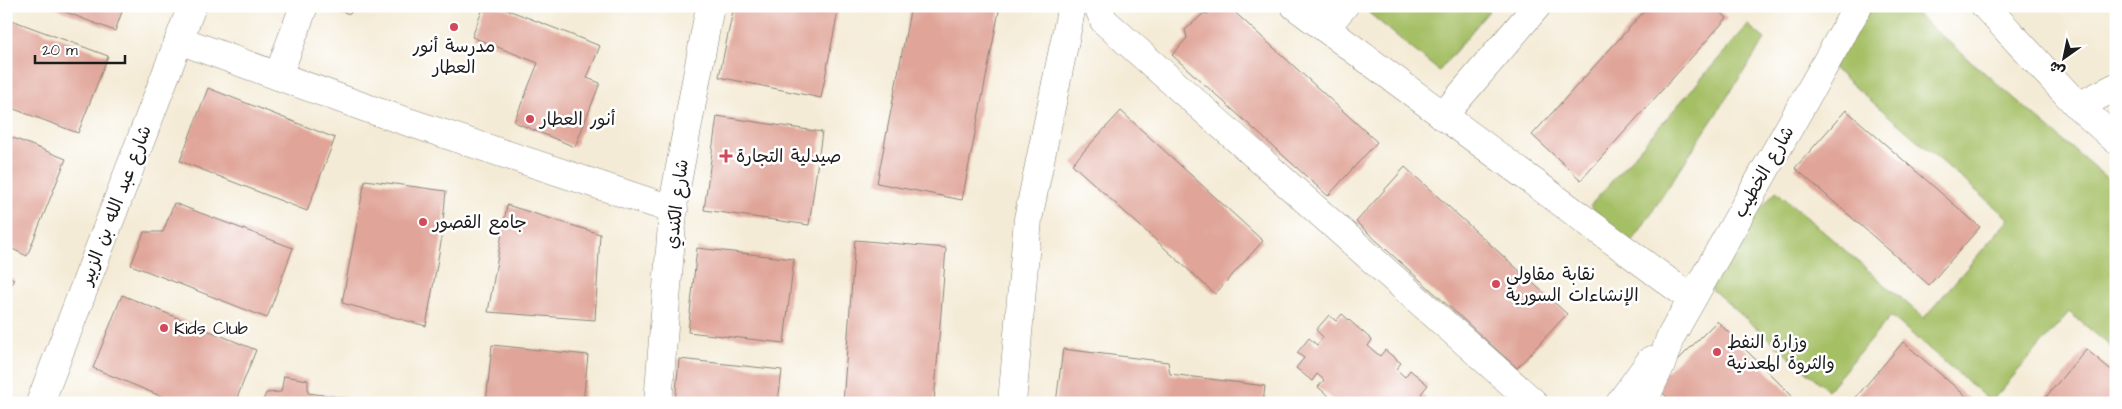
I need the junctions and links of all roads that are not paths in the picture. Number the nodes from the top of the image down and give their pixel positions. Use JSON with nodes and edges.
{"nodes":[{"id":1,"x":192,"y":6,"type":"edge"},
{"id":2,"x":304,"y":6,"type":"edge"},
{"id":3,"x":710,"y":6,"type":"edge"},
{"id":4,"x":1072,"y":6,"type":"edge"},
{"id":5,"x":1295,"y":6,"type":"edge"},
{"id":6,"x":1344,"y":6,"type":"edge"},
{"id":7,"x":1537,"y":6,"type":"edge"},
{"id":8,"x":1858,"y":6,"type":"edge"},
{"id":9,"x":1985,"y":6,"type":"edge"},
{"id":10,"x":1107,"y":11,"type":"edge"},
{"id":11,"x":1325,"y":28,"type":"junction"},
{"id":12,"x":179,"y":40,"type":"junction"},
{"id":13,"x":278,"y":76,"type":"junction"},
{"id":14,"x":2116,"y":87,"type":"edge"},
{"id":15,"x":2078,"y":106,"type":"junction"},
{"id":16,"x":1443,"y":116,"type":"junction"},
{"id":17,"x":2116,"y":140,"type":"edge"},
{"id":18,"x":674,"y":210,"type":"junction"},
{"id":19,"x":1692,"y":299,"type":"junction"},
{"id":20,"x":1670,"y":338,"type":"junction"},
{"id":21,"x":40,"y":403,"type":"edge"},
{"id":22,"x":658,"y":403,"type":"edge"},
{"id":23,"x":1012,"y":403,"type":"edge"},
{"id":24,"x":1534,"y":403,"type":"edge"},
{"id":25,"x":1620,"y":403,"type":"edge"},
{"id":26,"x":1643,"y":403,"type":"edge"}],
"edges":[{"from":1,"to":12,"type":"street","name":"شارع عبد الله بن الزبير"},
{"from":2,"to":13,"type":"street"},
{"from":3,"to":18,"type":"street","name":"شارع الكندي"},
{"from":4,"to":23,"type":"street"},
{"from":5,"to":11,"type":"street"},
{"from":6,"to":11,"type":"street"},
{"from":7,"to":16,"type":"street"},
{"from":8,"to":19,"type":"street","name":"شارع الخطيب"},
{"from":9,"to":15,"type":"street"},
{"from":10,"to":24,"type":"street"},
{"from":11,"to":16,"type":"street"},
{"from":12,"to":13,"type":"street"},
{"from":12,"to":21,"type":"street","name":"شارع عبد الله بن الزبير"},
{"from":13,"to":18,"type":"street"},
{"from":14,"to":15,"type":"street"},
{"from":15,"to":17,"type":"street"},
{"from":16,"to":19,"type":"street"},
{"from":18,"to":22,"type":"street","name":"شارع الكندي"},
{"from":19,"to":20,"type":"street","name":"شارع الخطيب"},
{"from":20,"to":25,"type":"street","name":"شارع الخطيب"},
{"from":20,"to":26,"type":"street","name":"شارع الخطيب"}]}
